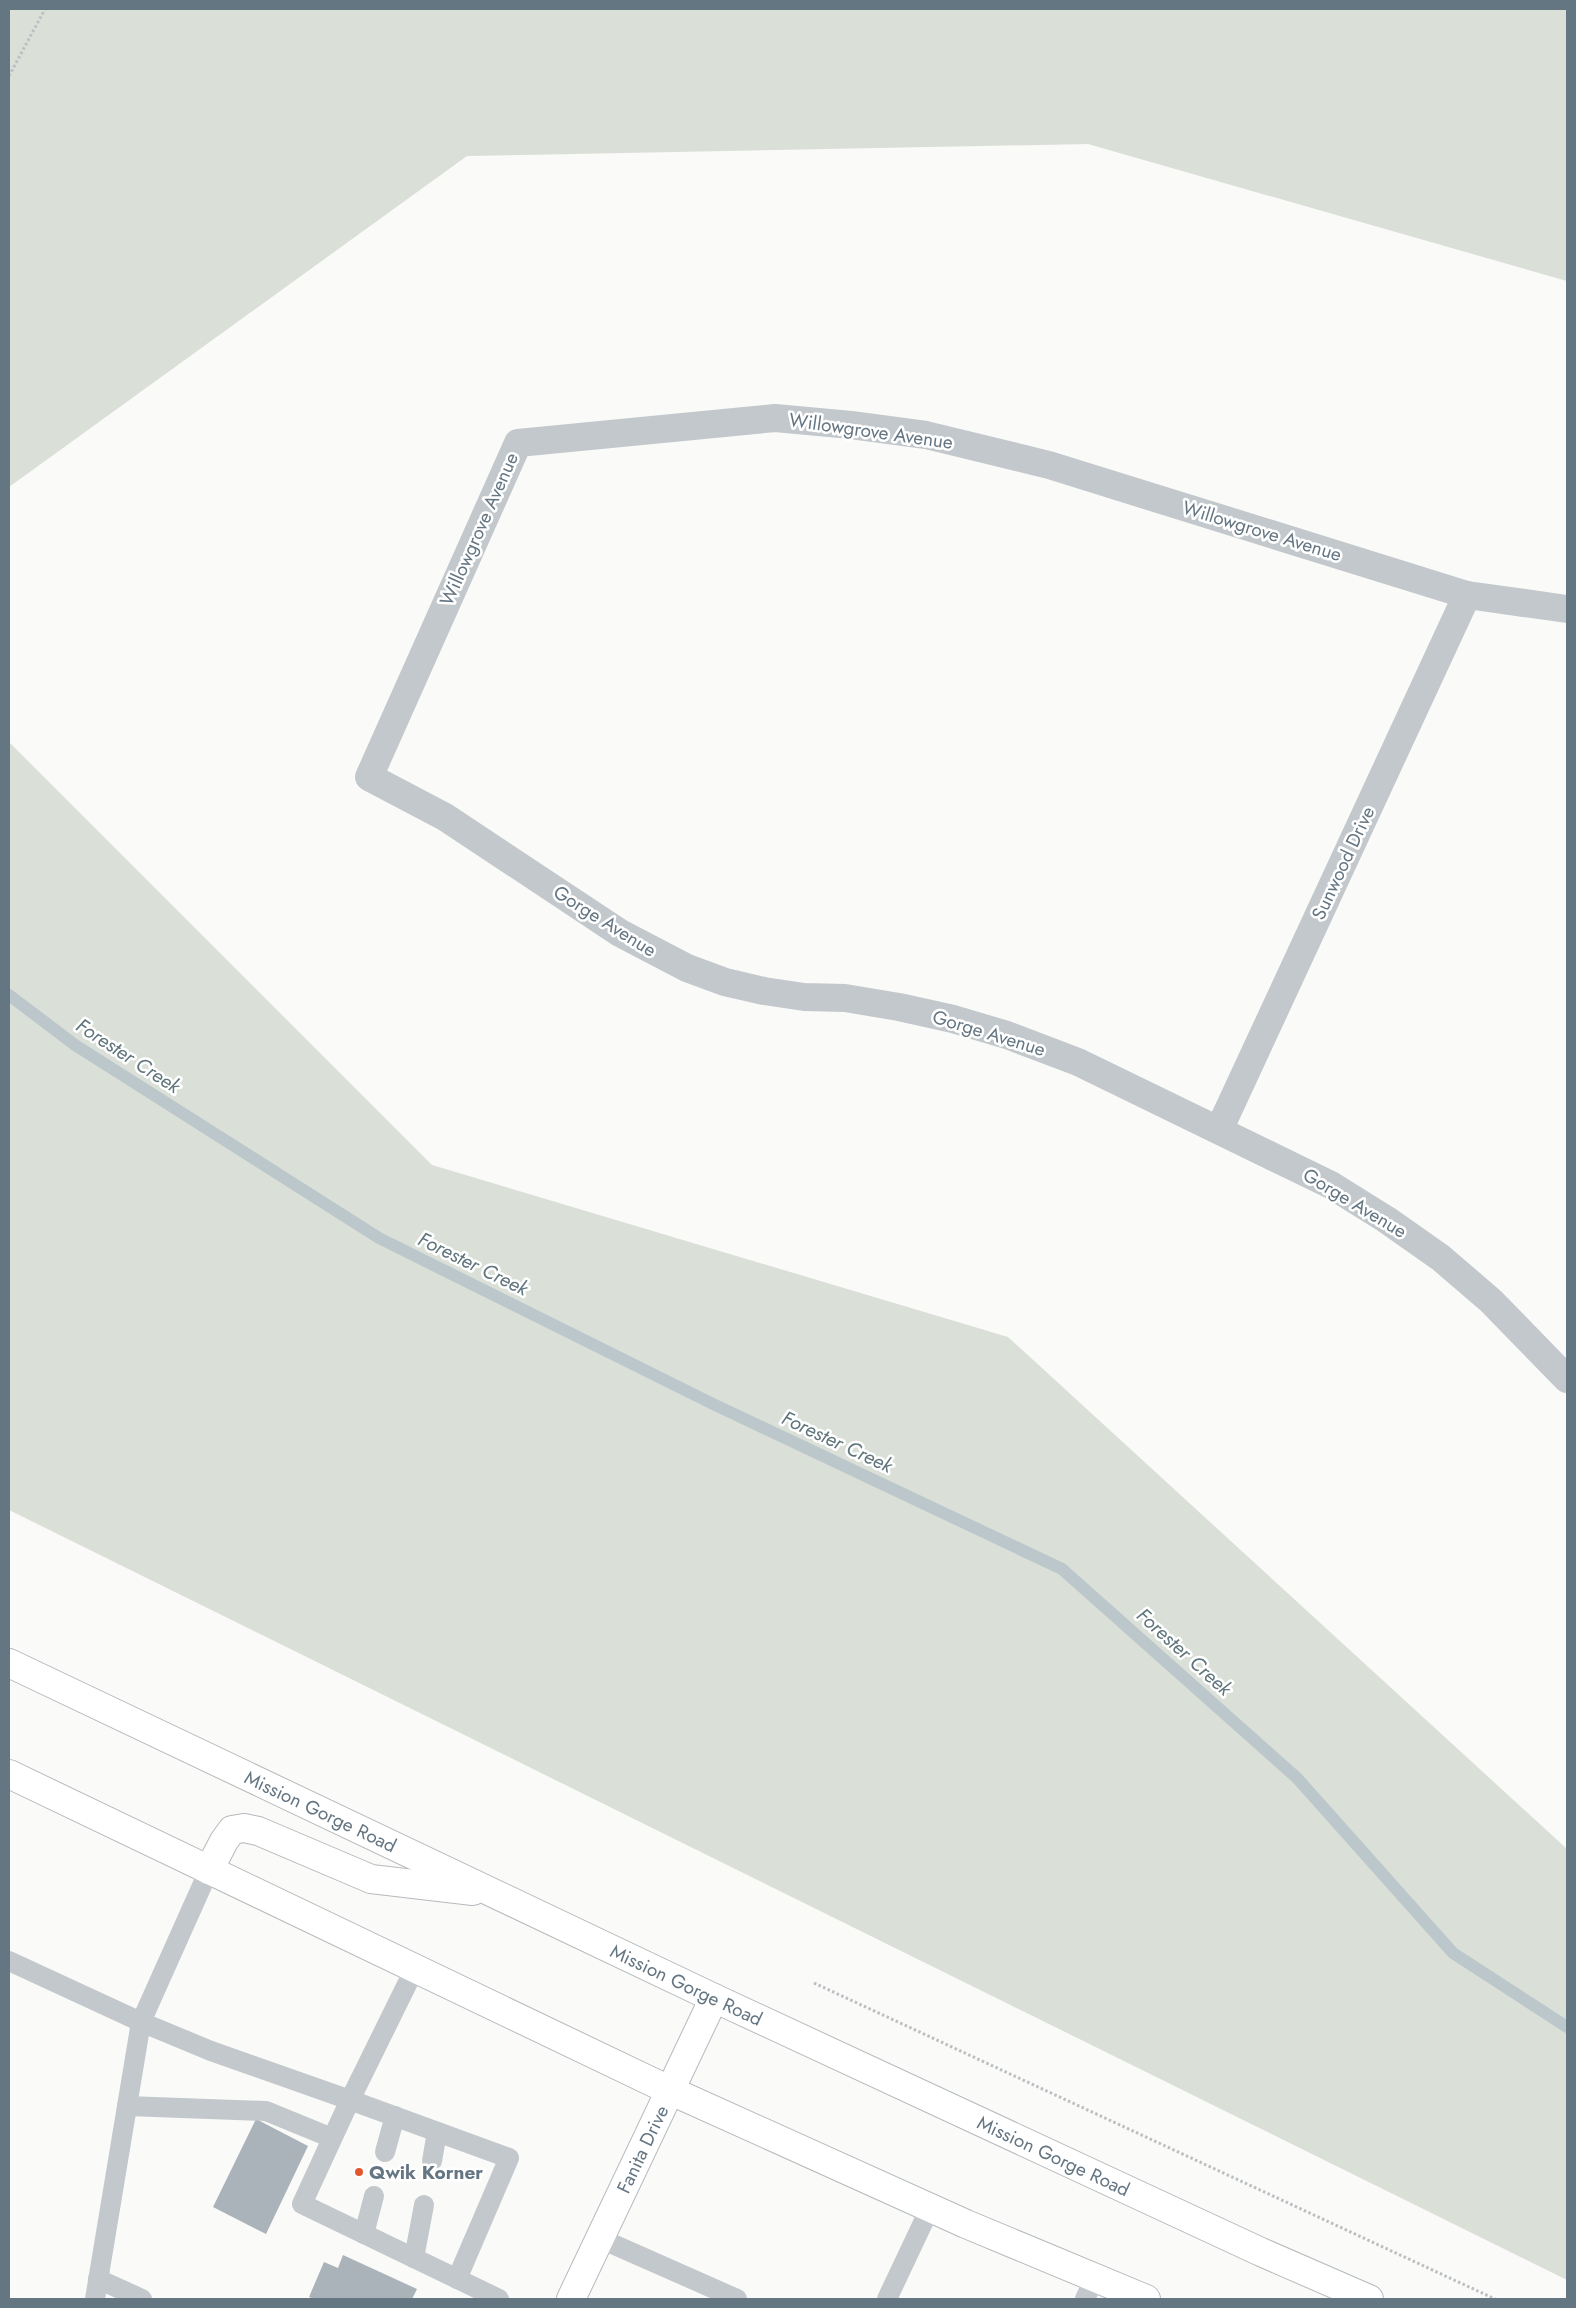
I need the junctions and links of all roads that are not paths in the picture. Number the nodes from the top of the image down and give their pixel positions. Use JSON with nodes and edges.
{"nodes":[{"id":1,"x":1467,"y":595,"type":"junction"},
{"id":2,"x":1567,"y":609,"type":"edge"},
{"id":3,"x":369,"y":777,"type":"joint"},
{"id":4,"x":1218,"y":1130,"type":"junction"},
{"id":5,"x":1567,"y":1379,"type":"edge"},
{"id":6,"x":9,"y":1662,"type":"edge"},
{"id":7,"x":9,"y":1774,"type":"edge"},
{"id":8,"x":209,"y":1870,"type":"junction"},
{"id":9,"x":497,"y":1894,"type":"junction"},
{"id":10,"x":10,"y":1964,"type":"edge"},
{"id":11,"x":415,"y":1968,"type":"junction"},
{"id":12,"x":714,"y":1998,"type":"junction"},
{"id":13,"x":141,"y":2022,"type":"junction"},
{"id":14,"x":669,"y":2090,"type":"junction"},
{"id":15,"x":350,"y":2100,"type":"junction"},
{"id":16,"x":127,"y":2106,"type":"junction"},
{"id":17,"x":395,"y":2116,"type":"junction"},
{"id":18,"x":437,"y":2132,"type":"junction"},
{"id":19,"x":332,"y":2138,"type":"junction"},
{"id":20,"x":385,"y":2152,"type":"dead end"},
{"id":21,"x":432,"y":2161,"type":"dead end"},
{"id":22,"x":374,"y":2196,"type":"dead end"},
{"id":23,"x":424,"y":2205,"type":"dead end"},
{"id":24,"x":930,"y":2208,"type":"junction"},
{"id":25,"x":364,"y":2234,"type":"junction"},
{"id":26,"x":599,"y":2238,"type":"junction"},
{"id":27,"x":414,"y":2258,"type":"junction"},
{"id":28,"x":98,"y":2279,"type":"junction"},
{"id":29,"x":457,"y":2279,"type":"junction"},
{"id":30,"x":1090,"y":2288,"type":"edge"},
{"id":31,"x":95,"y":2299,"type":"edge"},
{"id":32,"x":142,"y":2299,"type":"edge"},
{"id":33,"x":499,"y":2299,"type":"edge"},
{"id":34,"x":571,"y":2299,"type":"edge"},
{"id":35,"x":737,"y":2299,"type":"edge"},
{"id":36,"x":887,"y":2299,"type":"edge"},
{"id":37,"x":1146,"y":2299,"type":"edge"},
{"id":38,"x":1369,"y":2299,"type":"edge"}],
"edges":[{"from":1,"to":2,"type":"street","name":"Willowgrove Avenue"},
{"from":1,"to":3,"type":"street","name":"Willowgrove Avenue"},
{"from":1,"to":4,"type":"street","name":"Sunwood Drive"},
{"from":3,"to":4,"type":"street","name":"Gorge Avenue"},
{"from":4,"to":5,"type":"street","name":"Gorge Avenue"},
{"from":6,"to":9,"type":"main road","name":"Mission Gorge Road"},
{"from":7,"to":8,"type":"main road"},
{"from":8,"to":9,"type":"main road"},
{"from":8,"to":11,"type":"main road"},
{"from":8,"to":13,"type":"lane"},
{"from":9,"to":12,"type":"main road","name":"Mission Gorge Road"},
{"from":10,"to":13,"type":"lane"},
{"from":11,"to":14,"type":"main road"},
{"from":11,"to":15,"type":"lane"},
{"from":12,"to":14,"type":"main road","name":"Fanita Drive"},
{"from":12,"to":38,"type":"main road","name":"Mission Gorge Road"},
{"from":13,"to":15,"type":"lane"},
{"from":13,"to":16,"type":"lane"},
{"from":14,"to":24,"type":"main road"},
{"from":14,"to":26,"type":"main road","name":"Fanita Drive"},
{"from":15,"to":17,"type":"lane"},
{"from":15,"to":19,"type":"lane"},
{"from":16,"to":19,"type":"lane"},
{"from":16,"to":28,"type":"lane"},
{"from":17,"to":18,"type":"lane"},
{"from":17,"to":20,"type":"lane"},
{"from":18,"to":21,"type":"lane"},
{"from":18,"to":29,"type":"lane"},
{"from":19,"to":25,"type":"lane"},
{"from":22,"to":25,"type":"lane"},
{"from":23,"to":27,"type":"lane"},
{"from":24,"to":30,"type":"main road"},
{"from":24,"to":36,"type":"lane"},
{"from":25,"to":27,"type":"lane"},
{"from":26,"to":34,"type":"main road","name":"Fanita Drive"},
{"from":26,"to":35,"type":"lane"},
{"from":27,"to":29,"type":"lane"},
{"from":28,"to":31,"type":"lane"},
{"from":28,"to":32,"type":"lane"},
{"from":29,"to":33,"type":"lane"},
{"from":30,"to":37,"type":"main road"}]}
